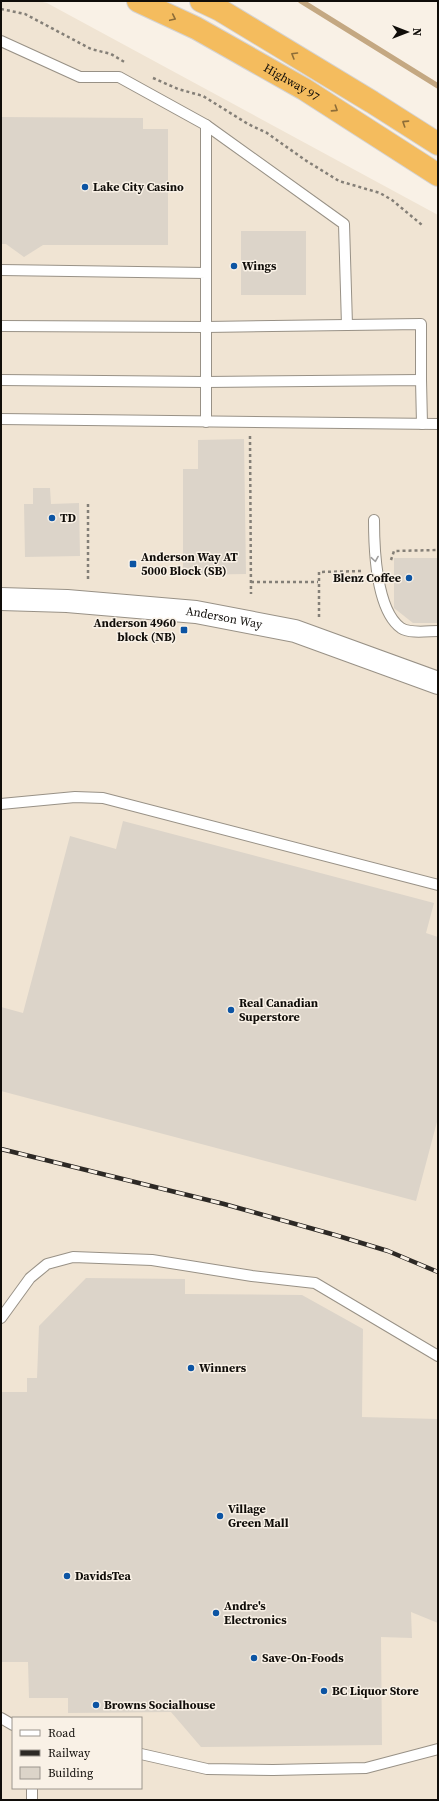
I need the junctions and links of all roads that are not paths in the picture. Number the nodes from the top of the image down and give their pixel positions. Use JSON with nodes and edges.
{"nodes":[{"id":1,"x":138,"y":1,"type":"edge"},
{"id":2,"x":201,"y":1,"type":"edge"},
{"id":3,"x":1,"y":41,"type":"edge"},
{"id":4,"x":206,"y":125,"type":"junction"},
{"id":5,"x":438,"y":144,"type":"edge"},
{"id":6,"x":438,"y":175,"type":"edge"},
{"id":7,"x":1,"y":270,"type":"edge"},
{"id":8,"x":206,"y":273,"type":"junction"},
{"id":9,"x":347,"y":325,"type":"junction"},
{"id":10,"x":1,"y":326,"type":"edge"},
{"id":11,"x":206,"y":327,"type":"junction"},
{"id":12,"x":1,"y":380,"type":"edge"},
{"id":13,"x":421,"y":380,"type":"junction"},
{"id":14,"x":206,"y":382,"type":"junction"},
{"id":15,"x":1,"y":419,"type":"edge"},
{"id":16,"x":206,"y":422,"type":"junction"},
{"id":17,"x":422,"y":424,"type":"junction"},
{"id":18,"x":438,"y":424,"type":"edge"},
{"id":19,"x":374,"y":520,"type":"dead end"},
{"id":20,"x":1,"y":599,"type":"edge"},
{"id":21,"x":438,"y":631,"type":"edge"},
{"id":22,"x":438,"y":684,"type":"edge"},
{"id":23,"x":1,"y":804,"type":"edge"},
{"id":24,"x":438,"y":885,"type":"edge"},
{"id":25,"x":1,"y":1318,"type":"edge"},
{"id":26,"x":438,"y":1356,"type":"edge"},
{"id":27,"x":1,"y":1718,"type":"edge"},
{"id":28,"x":12,"y":1724,"type":"edge"},
{"id":29,"x":438,"y":1749,"type":"edge"},
{"id":30,"x":142,"y":1754,"type":"edge"},
{"id":31,"x":32,"y":1789,"type":"edge"},
{"id":32,"x":32,"y":1800,"type":"edge"}],
"edges":[{"from":1,"to":6,"type":"highway","name":"Highway 97","one_way":true},
{"from":5,"to":2,"type":"highway","one_way":true},
{"from":3,"to":4,"type":"lane"},
{"from":4,"to":8,"type":"lane"},
{"from":4,"to":9,"type":"lane"},
{"from":7,"to":8,"type":"lane"},
{"from":8,"to":11,"type":"lane"},
{"from":9,"to":11,"type":"lane"},
{"from":9,"to":13,"type":"lane"},
{"from":10,"to":11,"type":"lane"},
{"from":11,"to":14,"type":"lane"},
{"from":12,"to":14,"type":"lane"},
{"from":13,"to":14,"type":"lane"},
{"from":13,"to":17,"type":"lane"},
{"from":14,"to":16,"type":"lane"},
{"from":15,"to":16,"type":"lane"},
{"from":16,"to":17,"type":"lane"},
{"from":17,"to":18,"type":"lane"},
{"from":19,"to":21,"type":"lane","one_way":true},
{"from":20,"to":22,"type":"street","name":"Anderson Way"},
{"from":23,"to":24,"type":"lane"},
{"from":25,"to":26,"type":"lane"},
{"from":27,"to":28,"type":"lane"},
{"from":29,"to":30,"type":"lane"},
{"from":31,"to":32,"type":"lane"}]}
